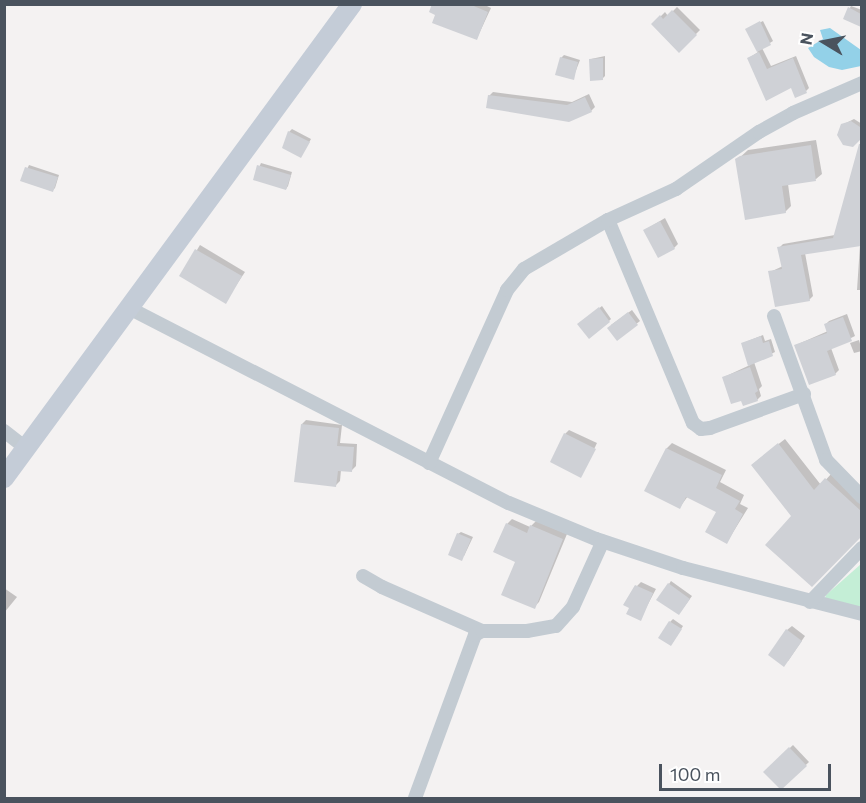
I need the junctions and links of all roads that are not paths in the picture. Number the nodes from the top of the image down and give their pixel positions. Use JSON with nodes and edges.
{"nodes":[{"id":1,"x":352,"y":4,"type":"edge"},
{"id":2,"x":861,"y":83,"type":"edge"},
{"id":3,"x":608,"y":220,"type":"junction"},
{"id":4,"x":129,"y":308,"type":"junction"},
{"id":5,"x":774,"y":316,"type":"dead end"},
{"id":6,"x":804,"y":394,"type":"junction"},
{"id":7,"x":4,"y":431,"type":"edge"},
{"id":8,"x":26,"y":448,"type":"junction"},
{"id":9,"x":429,"y":463,"type":"junction"},
{"id":10,"x":4,"y":478,"type":"edge"},
{"id":11,"x":861,"y":497,"type":"edge"},
{"id":12,"x":603,"y":542,"type":"junction"},
{"id":13,"x":861,"y":548,"type":"edge"},
{"id":14,"x":363,"y":576,"type":"dead end"},
{"id":15,"x":810,"y":602,"type":"junction"},
{"id":16,"x":861,"y":614,"type":"edge"},
{"id":17,"x":482,"y":631,"type":"junction"},
{"id":18,"x":415,"y":798,"type":"edge"}],
"edges":[{"from":1,"to":4,"type":"street"},
{"from":2,"to":3,"type":"street"},
{"from":3,"to":6,"type":"street"},
{"from":3,"to":9,"type":"street"},
{"from":4,"to":8,"type":"street"},
{"from":4,"to":9,"type":"street"},
{"from":5,"to":6,"type":"street"},
{"from":6,"to":11,"type":"street"},
{"from":7,"to":8,"type":"street"},
{"from":8,"to":10,"type":"street"},
{"from":9,"to":12,"type":"street"},
{"from":12,"to":15,"type":"street"},
{"from":12,"to":17,"type":"street"},
{"from":13,"to":15,"type":"street"},
{"from":14,"to":17,"type":"street"},
{"from":15,"to":16,"type":"street"},
{"from":17,"to":18,"type":"street"}]}
